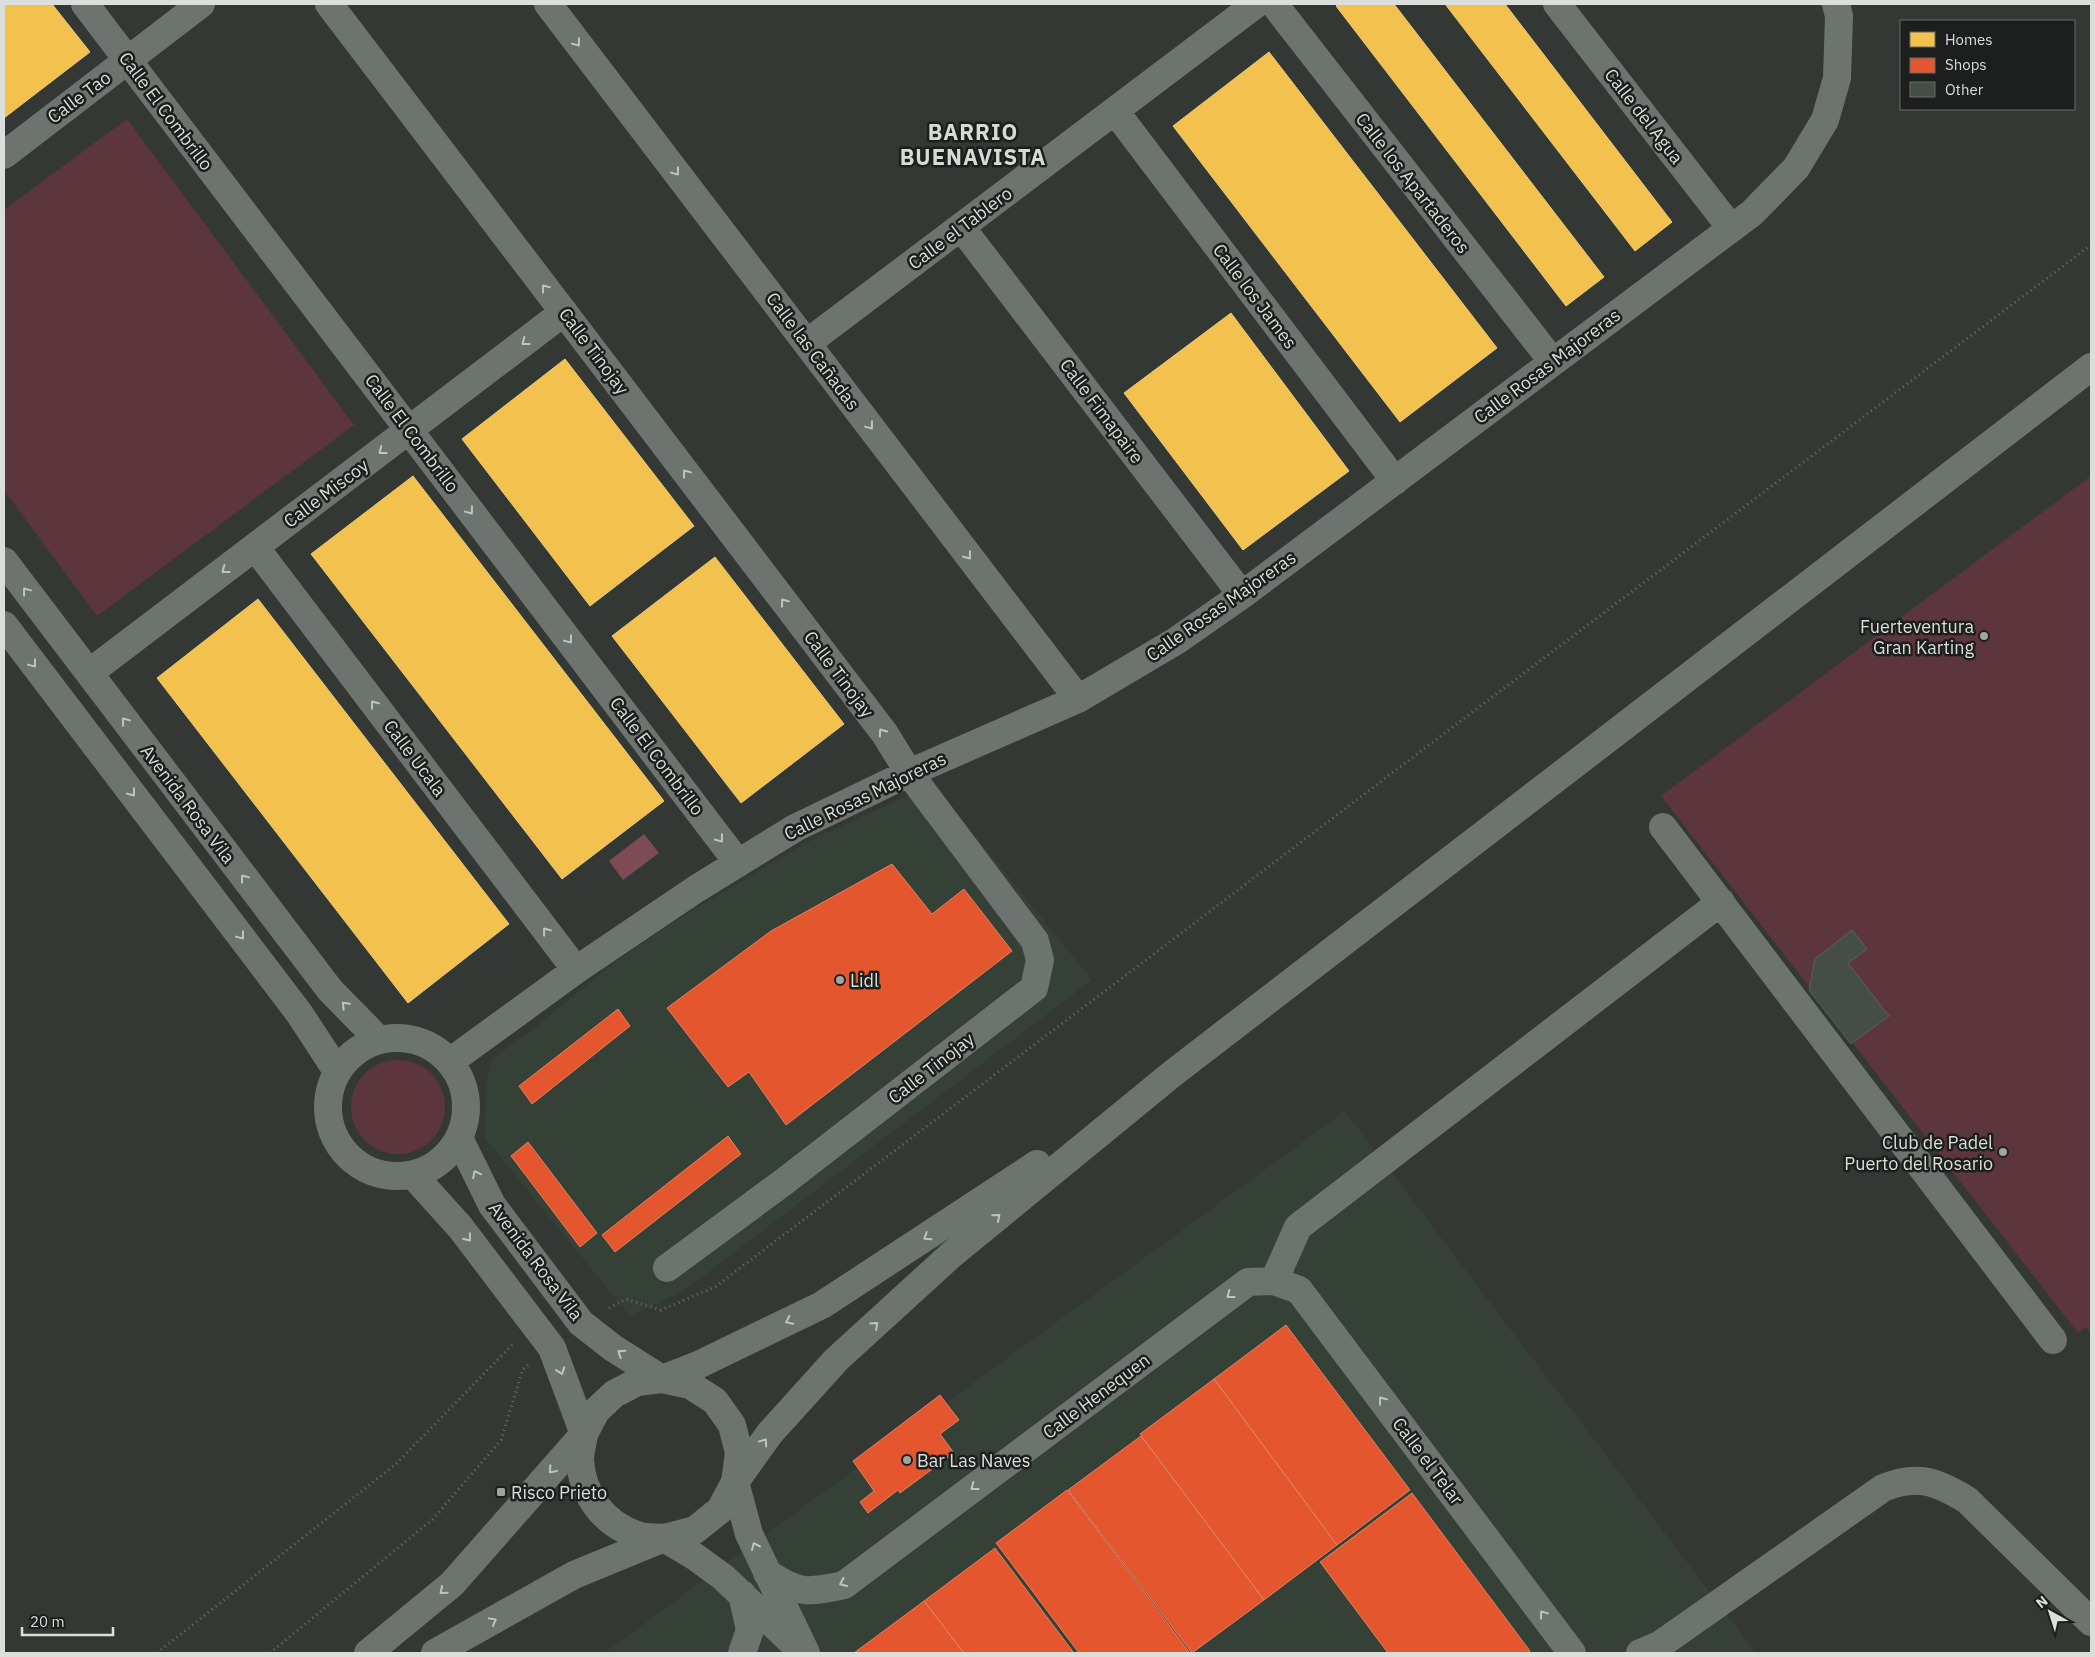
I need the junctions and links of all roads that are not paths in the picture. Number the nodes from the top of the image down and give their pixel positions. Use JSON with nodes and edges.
{"nodes":[{"id":1,"x":85,"y":4,"type":"edge"},
{"id":2,"x":201,"y":4,"type":"edge"},
{"id":3,"x":330,"y":4,"type":"edge"},
{"id":4,"x":548,"y":4,"type":"edge"},
{"id":5,"x":1256,"y":4,"type":"edge"},
{"id":6,"x":1274,"y":4,"type":"edge"},
{"id":7,"x":1556,"y":4,"type":"edge"},
{"id":8,"x":1836,"y":4,"type":"edge"},
{"id":9,"x":127,"y":61,"type":"junction"},
{"id":10,"x":1115,"y":111,"type":"junction"},
{"id":11,"x":4,"y":154,"type":"edge"},
{"id":12,"x":961,"y":227,"type":"junction"},
{"id":13,"x":1731,"y":228,"type":"junction"},
{"id":14,"x":564,"y":312,"type":"junction"},
{"id":15,"x":807,"y":343,"type":"junction"},
{"id":16,"x":1553,"y":362,"type":"junction"},
{"id":17,"x":2091,"y":367,"type":"edge"},
{"id":18,"x":409,"y":430,"type":"junction"},
{"id":19,"x":1394,"y":481,"type":"junction"},
{"id":20,"x":255,"y":547,"type":"junction"},
{"id":21,"x":4,"y":561,"type":"edge"},
{"id":22,"x":1242,"y":595,"type":"junction"},
{"id":23,"x":4,"y":625,"type":"edge"},
{"id":24,"x":89,"y":673,"type":"junction"},
{"id":25,"x":1078,"y":699,"type":"junction"},
{"id":26,"x":909,"y":773,"type":"junction"},
{"id":27,"x":1663,"y":827,"type":"dead end"},
{"id":28,"x":738,"y":863,"type":"junction"},
{"id":29,"x":1721,"y":902,"type":"junction"},
{"id":30,"x":576,"y":970,"type":"junction"},
{"id":31,"x":379,"y":1040,"type":"junction"},
{"id":32,"x":451,"y":1062,"type":"junction"},
{"id":33,"x":337,"y":1071,"type":"junction"},
{"id":34,"x":1172,"y":1074,"type":"junction"},
{"id":35,"x":459,"y":1138,"type":"junction"},
{"id":36,"x":413,"y":1175,"type":"junction"},
{"id":37,"x":667,"y":1268,"type":"dead end"},
{"id":38,"x":1274,"y":1281,"type":"junction"},
{"id":39,"x":2053,"y":1340,"type":"dead end"},
{"id":40,"x":662,"y":1379,"type":"junction"},
{"id":41,"x":584,"y":1434,"type":"junction"},
{"id":42,"x":735,"y":1482,"type":"junction"},
{"id":43,"x":664,"y":1538,"type":"junction"},
{"id":44,"x":767,"y":1573,"type":"junction"},
{"id":45,"x":742,"y":1594,"type":"junction"},
{"id":46,"x":2091,"y":1622,"type":"edge"},
{"id":47,"x":368,"y":1653,"type":"edge"},
{"id":48,"x":435,"y":1653,"type":"edge"},
{"id":49,"x":742,"y":1653,"type":"edge"},
{"id":50,"x":805,"y":1653,"type":"edge"},
{"id":51,"x":1572,"y":1653,"type":"edge"},
{"id":52,"x":1640,"y":1653,"type":"edge"}],
"edges":[{"from":1,"to":9,"type":"street","name":"Calle El Combrillo"},
{"from":2,"to":9,"type":"street","name":"Calle Tao"},
{"from":14,"to":3,"type":"street","name":"Calle Tinojay","one_way":true},
{"from":4,"to":15,"type":"street","name":"Calle las Cañadas","one_way":true},
{"from":5,"to":10,"type":"street","name":"Calle el Tablero"},
{"from":6,"to":16,"type":"street","name":"Calle los Apartaderos"},
{"from":7,"to":13,"type":"street","name":"Calle del Agua"},
{"from":8,"to":13,"type":"street","name":"Calle Rosas Majoreras"},
{"from":9,"to":11,"type":"street","name":"Calle Tao"},
{"from":9,"to":18,"type":"street","name":"Calle El Combrillo"},
{"from":10,"to":12,"type":"street","name":"Calle el Tablero"},
{"from":10,"to":19,"type":"street","name":"Calle los James"},
{"from":12,"to":15,"type":"street","name":"Calle el Tablero"},
{"from":12,"to":22,"type":"street","name":"Calle Fimapaire"},
{"from":13,"to":16,"type":"street","name":"Calle Rosas Majoreras"},
{"from":14,"to":18,"type":"street","name":"Calle Miscoy","one_way":true},
{"from":26,"to":14,"type":"street","name":"Calle Tinojay","one_way":true},
{"from":15,"to":25,"type":"street","name":"Calle las Cañadas","one_way":true},
{"from":16,"to":19,"type":"street","name":"Calle Rosas Majoreras"},
{"from":17,"to":34,"type":"street"},
{"from":18,"to":20,"type":"street","name":"Calle Miscoy","one_way":true},
{"from":18,"to":28,"type":"street","name":"Calle El Combrillo","one_way":true},
{"from":19,"to":22,"type":"street","name":"Calle Rosas Majoreras"},
{"from":20,"to":24,"type":"street","name":"Calle Miscoy","one_way":true},
{"from":30,"to":20,"type":"street","name":"Calle Ucala","one_way":true},
{"from":24,"to":21,"type":"street","name":"Avenida Rosa Vila","one_way":true},
{"from":22,"to":25,"type":"street","name":"Calle Rosas Majoreras"},
{"from":23,"to":33,"type":"street","one_way":true},
{"from":31,"to":24,"type":"street","name":"Avenida Rosa Vila","one_way":true},
{"from":25,"to":26,"type":"street","name":"Calle Rosas Majoreras"},
{"from":26,"to":28,"type":"street","name":"Calle Rosas Majoreras"},
{"from":26,"to":37,"type":"street","name":"Calle Tinojay"},
{"from":27,"to":29,"type":"street"},
{"from":28,"to":30,"type":"street","name":"Calle Rosas Majoreras"},
{"from":29,"to":38,"type":"street"},
{"from":29,"to":39,"type":"street"},
{"from":30,"to":32,"type":"street","name":"Calle Rosas Majoreras"},
{"from":31,"to":32,"type":"street"},
{"from":31,"to":33,"type":"street"},
{"from":32,"to":35,"type":"street"},
{"from":33,"to":36,"type":"street"},
{"from":34,"to":40,"type":"street","one_way":true},
{"from":42,"to":34,"type":"street","one_way":true},
{"from":35,"to":36,"type":"street"},
{"from":40,"to":35,"type":"street","name":"Avenida Rosa Vila","one_way":true},
{"from":36,"to":41,"type":"street","one_way":true},
{"from":38,"to":44,"type":"street","name":"Calle Henequen","one_way":true},
{"from":51,"to":38,"type":"street","name":"Calle el Telar","one_way":true},
{"from":40,"to":41,"type":"street"},
{"from":40,"to":42,"type":"street"},
{"from":41,"to":43,"type":"street"},
{"from":41,"to":47,"type":"street","one_way":true},
{"from":42,"to":43,"type":"street"},
{"from":44,"to":42,"type":"street","one_way":true},
{"from":43,"to":45,"type":"street"},
{"from":48,"to":43,"type":"street","one_way":true},
{"from":44,"to":50,"type":"street"},
{"from":45,"to":49,"type":"street"},
{"from":45,"to":50,"type":"street"},
{"from":46,"to":52,"type":"street"}]}
